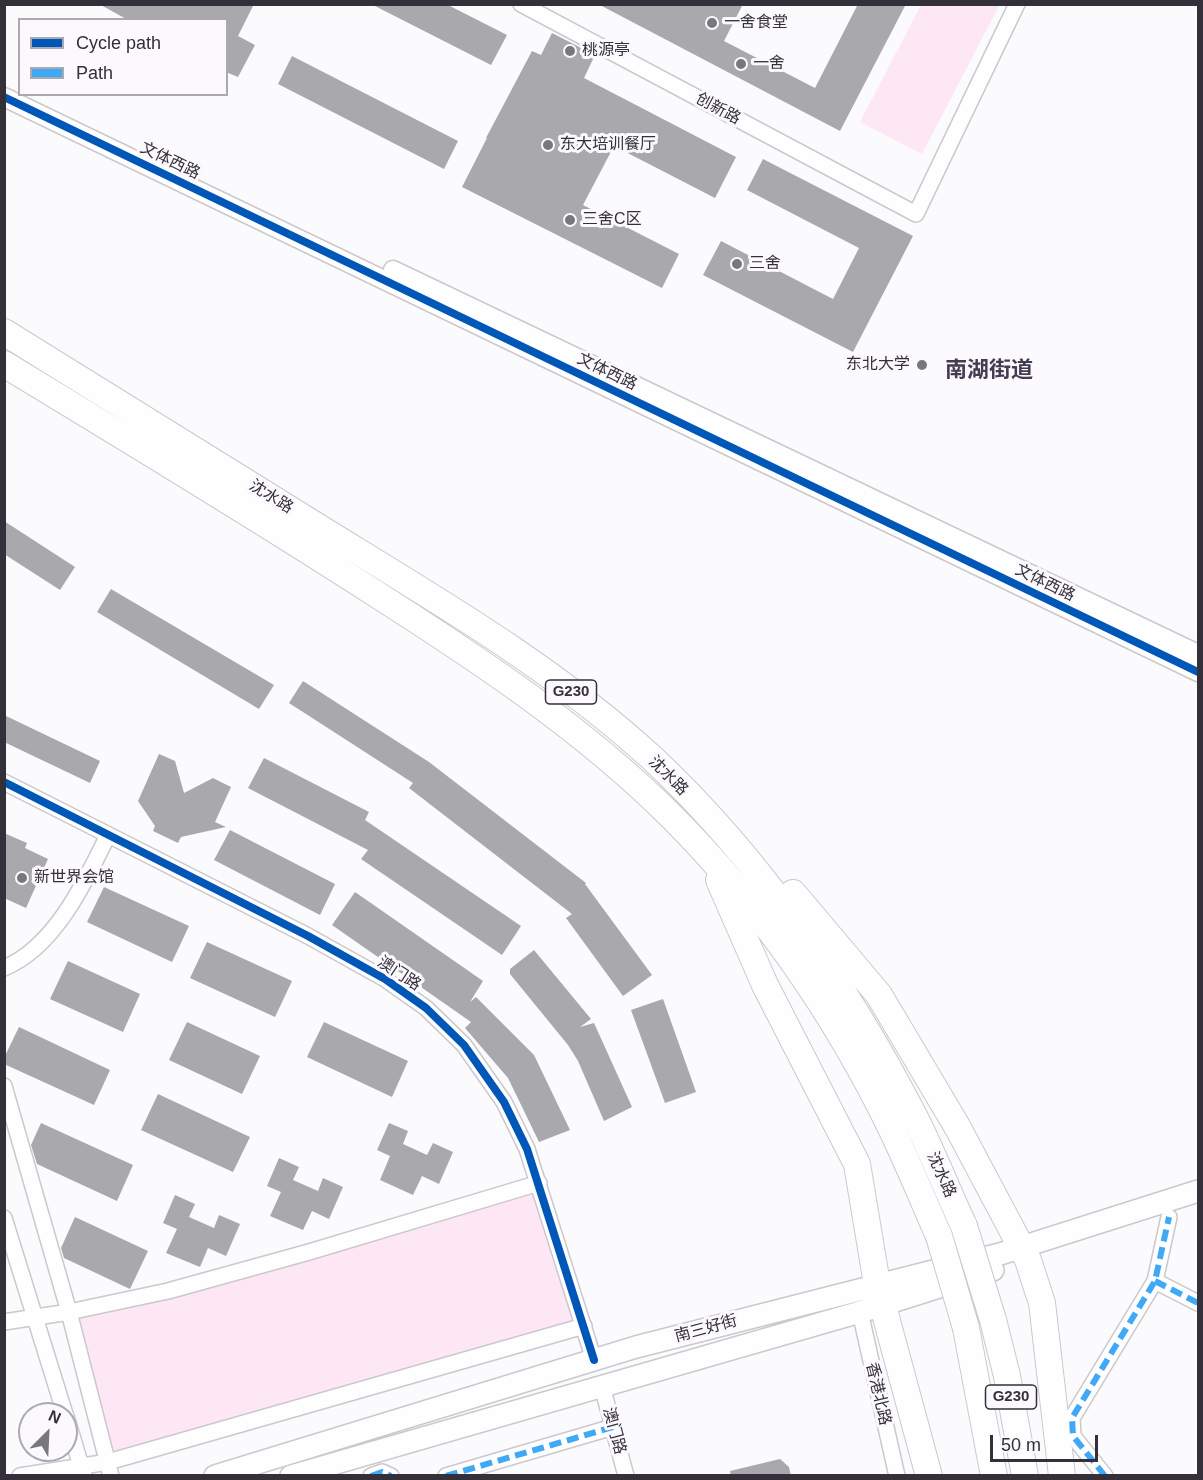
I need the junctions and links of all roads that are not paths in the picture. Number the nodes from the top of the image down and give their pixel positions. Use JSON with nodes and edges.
{"nodes":[{"id":1,"x":521,"y":4,"type":"edge"},
{"id":2,"x":1017,"y":4,"type":"edge"},
{"id":3,"x":4,"y":85,"type":"edge"},
{"id":4,"x":18,"y":91,"type":"edge"},
{"id":5,"x":29,"y":96,"type":"edge"},
{"id":6,"x":4,"y":97,"type":"edge"},
{"id":7,"x":4,"y":332,"type":"edge"},
{"id":8,"x":4,"y":363,"type":"edge"},
{"id":9,"x":1198,"y":654,"type":"edge"},
{"id":10,"x":1198,"y":672,"type":"edge"},
{"id":11,"x":4,"y":782,"type":"edge"},
{"id":12,"x":688,"y":795,"type":"junction"},
{"id":13,"x":108,"y":835,"type":"junction"},
{"id":14,"x":709,"y":858,"type":"junction"},
{"id":15,"x":4,"y":969,"type":"edge"},
{"id":16,"x":4,"y":1086,"type":"edge"},
{"id":17,"x":539,"y":1183,"type":"junction"},
{"id":18,"x":1198,"y":1191,"type":"edge"},
{"id":19,"x":1198,"y":1207,"type":"edge"},
{"id":20,"x":1169,"y":1216,"type":"junction"},
{"id":21,"x":4,"y":1218,"type":"edge"},
{"id":22,"x":1024,"y":1253,"type":"junction"},
{"id":23,"x":1155,"y":1281,"type":"junction"},
{"id":24,"x":873,"y":1300,"type":"junction"},
{"id":25,"x":1198,"y":1303,"type":"edge"},
{"id":26,"x":69,"y":1312,"type":"junction"},
{"id":27,"x":35,"y":1317,"type":"junction"},
{"id":28,"x":4,"y":1322,"type":"edge"},
{"id":29,"x":584,"y":1326,"type":"junction"},
{"id":30,"x":594,"y":1360,"type":"junction"},
{"id":31,"x":602,"y":1386,"type":"junction"},
{"id":32,"x":62,"y":1402,"type":"edge"},
{"id":33,"x":613,"y":1427,"type":"junction"},
{"id":34,"x":78,"y":1455,"type":"edge"},
{"id":35,"x":110,"y":1469,"type":"edge"},
{"id":36,"x":83,"y":1471,"type":"edge"},
{"id":37,"x":20,"y":1476,"type":"edge"},
{"id":38,"x":216,"y":1476,"type":"edge"},
{"id":39,"x":291,"y":1476,"type":"edge"},
{"id":40,"x":371,"y":1476,"type":"edge"},
{"id":41,"x":392,"y":1476,"type":"edge"},
{"id":42,"x":446,"y":1476,"type":"edge"},
{"id":43,"x":626,"y":1476,"type":"edge"},
{"id":44,"x":897,"y":1476,"type":"edge"},
{"id":45,"x":929,"y":1476,"type":"edge"},
{"id":46,"x":994,"y":1476,"type":"edge"},
{"id":47,"x":1025,"y":1476,"type":"edge"},
{"id":48,"x":1062,"y":1476,"type":"edge"},
{"id":49,"x":1105,"y":1476,"type":"edge"}],
"edges":[{"from":1,"to":2,"type":"street","name":"创新路"},
{"from":3,"to":4,"type":"street"},
{"from":5,"to":9,"type":"street","name":"文体西路"},
{"from":6,"to":10,"type":"street","name":"文体西路"},
{"from":7,"to":12,"type":"highway","name":"沈水路","number":"G230"},
{"from":8,"to":14,"type":"highway","name":"沈水路","number":"G230"},
{"from":11,"to":13,"type":"street","name":"澳门路"},
{"from":12,"to":22,"type":"highway"},
{"from":12,"to":47,"type":"highway","name":"沈水路","number":"G230","bridge":true},
{"from":13,"to":15,"type":"street"},
{"from":13,"to":17,"type":"street","name":"澳门路"},
{"from":14,"to":24,"type":"highway"},
{"from":14,"to":46,"type":"highway","name":"沈水路","number":"G230","bridge":true},
{"from":16,"to":26,"type":"street"},
{"from":17,"to":26,"type":"street"},
{"from":17,"to":29,"type":"street","name":"澳门路"},
{"from":18,"to":22,"type":"main road"},
{"from":19,"to":20,"type":"main road"},
{"from":20,"to":22,"type":"main road"},
{"from":20,"to":23,"type":"street"},
{"from":21,"to":27,"type":"street"},
{"from":22,"to":24,"type":"main road"},
{"from":22,"to":48,"type":"highway"},
{"from":23,"to":25,"type":"street"},
{"from":23,"to":49,"type":"street"},
{"from":24,"to":30,"type":"main road","name":"南三好街"},
{"from":24,"to":31,"type":"main road"},
{"from":24,"to":44,"type":"street","name":"香港北路"},
{"from":24,"to":45,"type":"highway"},
{"from":26,"to":27,"type":"street"},
{"from":26,"to":35,"type":"street"},
{"from":27,"to":28,"type":"street"},
{"from":27,"to":32,"type":"street"},
{"from":29,"to":30,"type":"street","name":"澳门路"},
{"from":29,"to":35,"type":"street"},
{"from":30,"to":38,"type":"main road","name":"南三好街"},
{"from":31,"to":33,"type":"street","name":"澳门路"},
{"from":31,"to":39,"type":"main road"},
{"from":33,"to":42,"type":"street"},
{"from":33,"to":43,"type":"street","name":"澳门路"},
{"from":34,"to":36,"type":"street"},
{"from":35,"to":36,"type":"street"},
{"from":36,"to":37,"type":"street"},
{"from":40,"to":41,"type":"street"}]}
